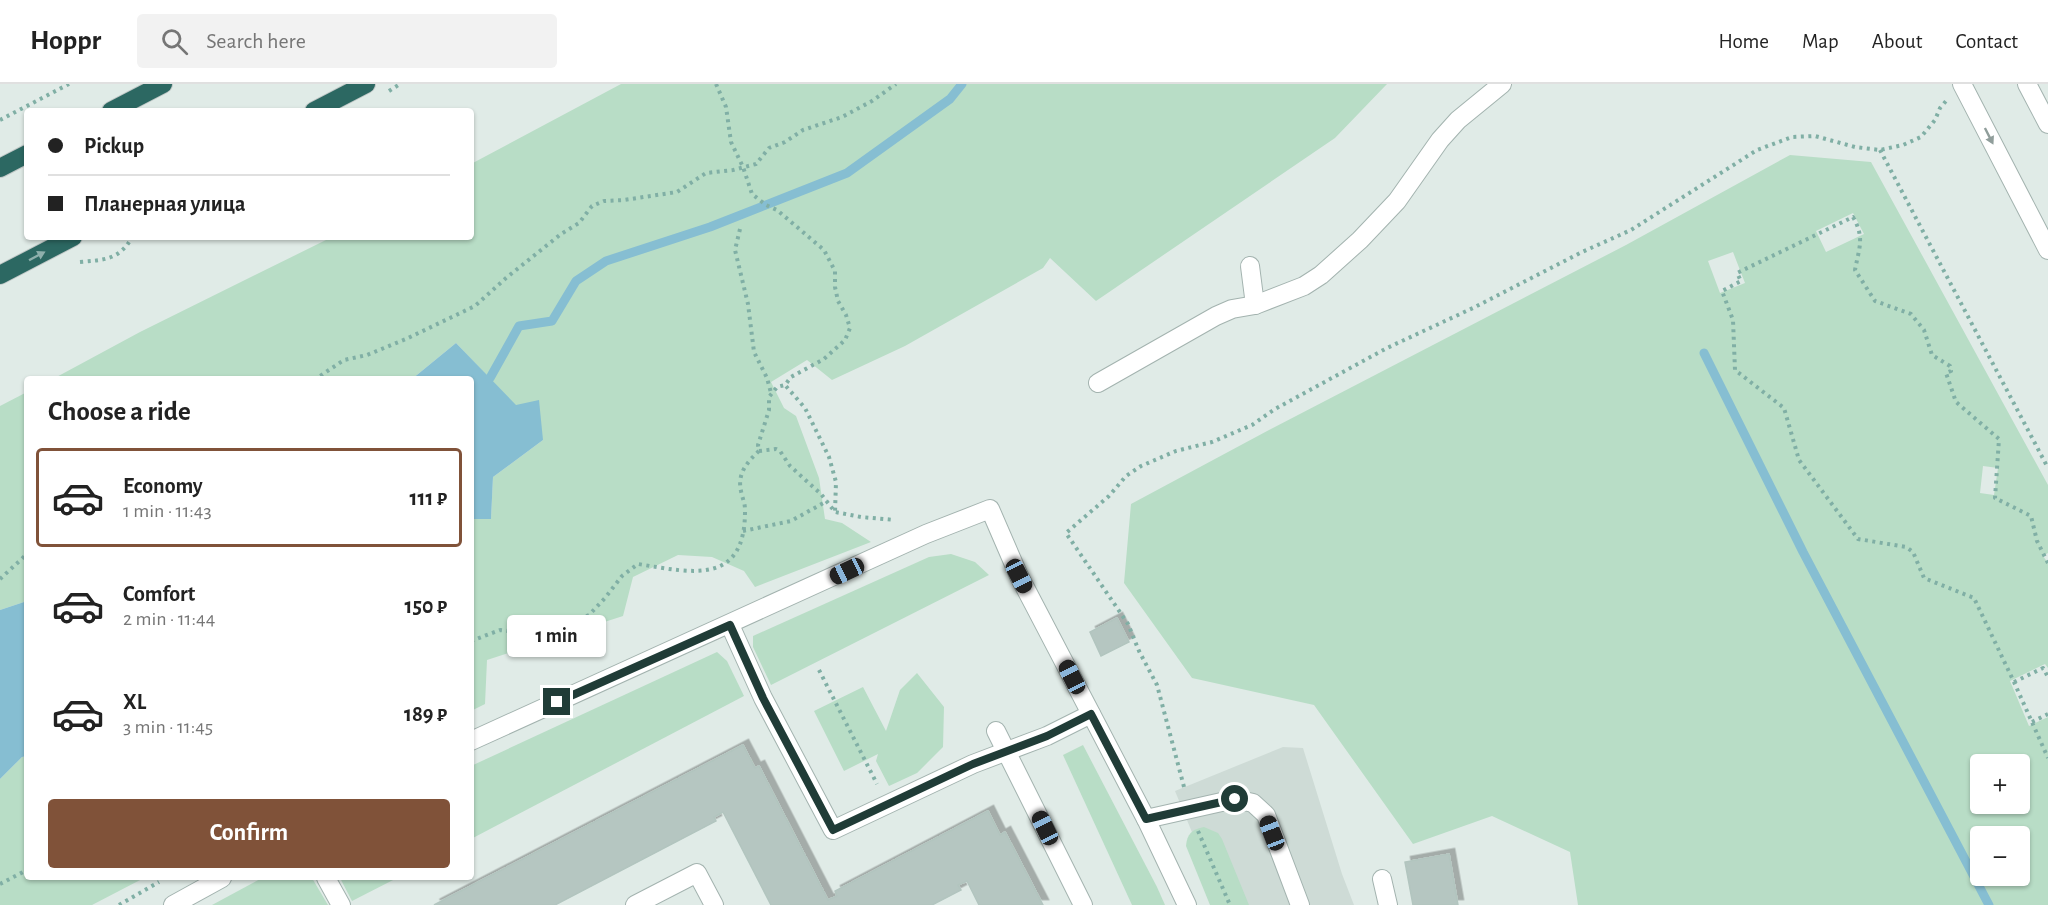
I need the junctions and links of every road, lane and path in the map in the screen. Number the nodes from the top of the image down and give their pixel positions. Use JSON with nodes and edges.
{"nodes":[{"id":1,"x":69,"y":84,"type":"edge"},
{"id":2,"x":163,"y":84,"type":"edge"},
{"id":3,"x":366,"y":84,"type":"edge"},
{"id":4,"x":716,"y":84,"type":"edge"},
{"id":5,"x":896,"y":84,"type":"edge"},
{"id":6,"x":1502,"y":84,"type":"edge"},
{"id":7,"x":2027,"y":84,"type":"edge"},
{"id":8,"x":1964,"y":87,"type":"edge"},
{"id":9,"x":117,"y":108,"type":"edge"},
{"id":10,"x":320,"y":108,"type":"edge"},
{"id":11,"x":0,"y":120,"type":"edge"},
{"id":12,"x":2048,"y":124,"type":"edge"},
{"id":13,"x":1880,"y":150,"type":"junction"},
{"id":14,"x":24,"y":156,"type":"edge"},
{"id":15,"x":743,"y":167,"type":"junction"},
{"id":16,"x":0,"y":168,"type":"edge"},
{"id":17,"x":740,"y":229,"type":"dead end"},
{"id":18,"x":67,"y":240,"type":"edge"},
{"id":19,"x":2048,"y":250,"type":"edge"},
{"id":20,"x":1250,"y":267,"type":"dead end"},
{"id":21,"x":0,"y":275,"type":"edge"},
{"id":22,"x":1255,"y":305,"type":"junction"},
{"id":23,"x":320,"y":376,"type":"edge"},
{"id":24,"x":1098,"y":383,"type":"dead end"},
{"id":25,"x":785,"y":385,"type":"junction"},
{"id":26,"x":771,"y":394,"type":"junction"},
{"id":27,"x":759,"y":451,"type":"junction"},
{"id":28,"x":2048,"y":468,"type":"edge"},
{"id":29,"x":827,"y":501,"type":"junction"},
{"id":30,"x":835,"y":512,"type":"junction"},
{"id":31,"x":898,"y":520,"type":"dead end"},
{"id":32,"x":742,"y":531,"type":"junction"},
{"id":33,"x":24,"y":557,"type":"edge"},
{"id":34,"x":2048,"y":563,"type":"edge"},
{"id":35,"x":0,"y":579,"type":"edge"},
{"id":36,"x":730,"y":625,"type":"junction"},
{"id":37,"x":474,"y":640,"type":"edge"},
{"id":38,"x":819,"y":670,"type":"dead end"},
{"id":39,"x":2048,"y":677,"type":"edge"},
{"id":40,"x":2014,"y":682,"type":"junction"},
{"id":41,"x":1091,"y":714,"type":"junction"},
{"id":42,"x":2048,"y":714,"type":"edge"},
{"id":43,"x":2032,"y":722,"type":"junction"},
{"id":44,"x":996,"y":731,"type":"dead end"},
{"id":45,"x":474,"y":740,"type":"edge"},
{"id":46,"x":1006,"y":751,"type":"junction"},
{"id":47,"x":2048,"y":758,"type":"edge"},
{"id":48,"x":886,"y":804,"type":"junction"},
{"id":49,"x":1189,"y":810,"type":"junction"},
{"id":50,"x":1146,"y":819,"type":"junction"},
{"id":51,"x":24,"y":872,"type":"edge"},
{"id":52,"x":1382,"y":879,"type":"dead end"},
{"id":53,"x":164,"y":880,"type":"edge"},
{"id":54,"x":218,"y":880,"type":"edge"},
{"id":55,"x":327,"y":880,"type":"edge"},
{"id":56,"x":0,"y":884,"type":"edge"},
{"id":57,"x":119,"y":905,"type":"edge"},
{"id":58,"x":173,"y":905,"type":"edge"},
{"id":59,"x":341,"y":905,"type":"edge"},
{"id":60,"x":635,"y":905,"type":"edge"},
{"id":61,"x":714,"y":905,"type":"edge"},
{"id":62,"x":1083,"y":905,"type":"edge"},
{"id":63,"x":1187,"y":905,"type":"edge"},
{"id":64,"x":1230,"y":905,"type":"edge"},
{"id":65,"x":1300,"y":905,"type":"edge"},
{"id":66,"x":1388,"y":905,"type":"edge"}],
"edges":[{"from":1,"to":11,"type":"path"},
{"from":2,"to":9,"type":"highway"},
{"from":3,"to":10,"type":"highway"},
{"from":4,"to":15,"type":"path"},
{"from":5,"to":15,"type":"path"},
{"from":6,"to":22,"type":"street"},
{"from":7,"to":12,"type":"street"},
{"from":8,"to":13,"type":"path"},
{"from":8,"to":19,"type":"street","one_way":true},
{"from":13,"to":28,"type":"path"},
{"from":13,"to":49,"type":"path"},
{"from":14,"to":16,"type":"highway"},
{"from":15,"to":23,"type":"path"},
{"from":15,"to":25,"type":"path"},
{"from":17,"to":26,"type":"path"},
{"from":21,"to":18,"type":"highway","one_way":true},
{"from":20,"to":22,"type":"street"},
{"from":22,"to":24,"type":"street"},
{"from":25,"to":26,"type":"path"},
{"from":25,"to":30,"type":"path"},
{"from":26,"to":27,"type":"path"},
{"from":27,"to":29,"type":"path"},
{"from":27,"to":32,"type":"path"},
{"from":29,"to":30,"type":"path"},
{"from":29,"to":32,"type":"path"},
{"from":30,"to":31,"type":"path"},
{"from":32,"to":37,"type":"path"},
{"from":33,"to":35,"type":"path"},
{"from":34,"to":40,"type":"path"},
{"from":36,"to":41,"type":"street"},
{"from":36,"to":45,"type":"street"},
{"from":36,"to":48,"type":"street"},
{"from":38,"to":48,"type":"path"},
{"from":39,"to":40,"type":"path"},
{"from":40,"to":43,"type":"path"},
{"from":41,"to":46,"type":"street"},
{"from":41,"to":50,"type":"street"},
{"from":42,"to":43,"type":"path"},
{"from":43,"to":47,"type":"path"},
{"from":44,"to":46,"type":"street"},
{"from":46,"to":48,"type":"street"},
{"from":46,"to":62,"type":"street"},
{"from":49,"to":50,"type":"street"},
{"from":49,"to":64,"type":"path"},
{"from":49,"to":65,"type":"street"},
{"from":50,"to":63,"type":"street"},
{"from":51,"to":56,"type":"path"},
{"from":52,"to":66,"type":"street"},
{"from":53,"to":57,"type":"path"},
{"from":54,"to":58,"type":"street"},
{"from":55,"to":59,"type":"street"},
{"from":60,"to":61,"type":"street"}]}
